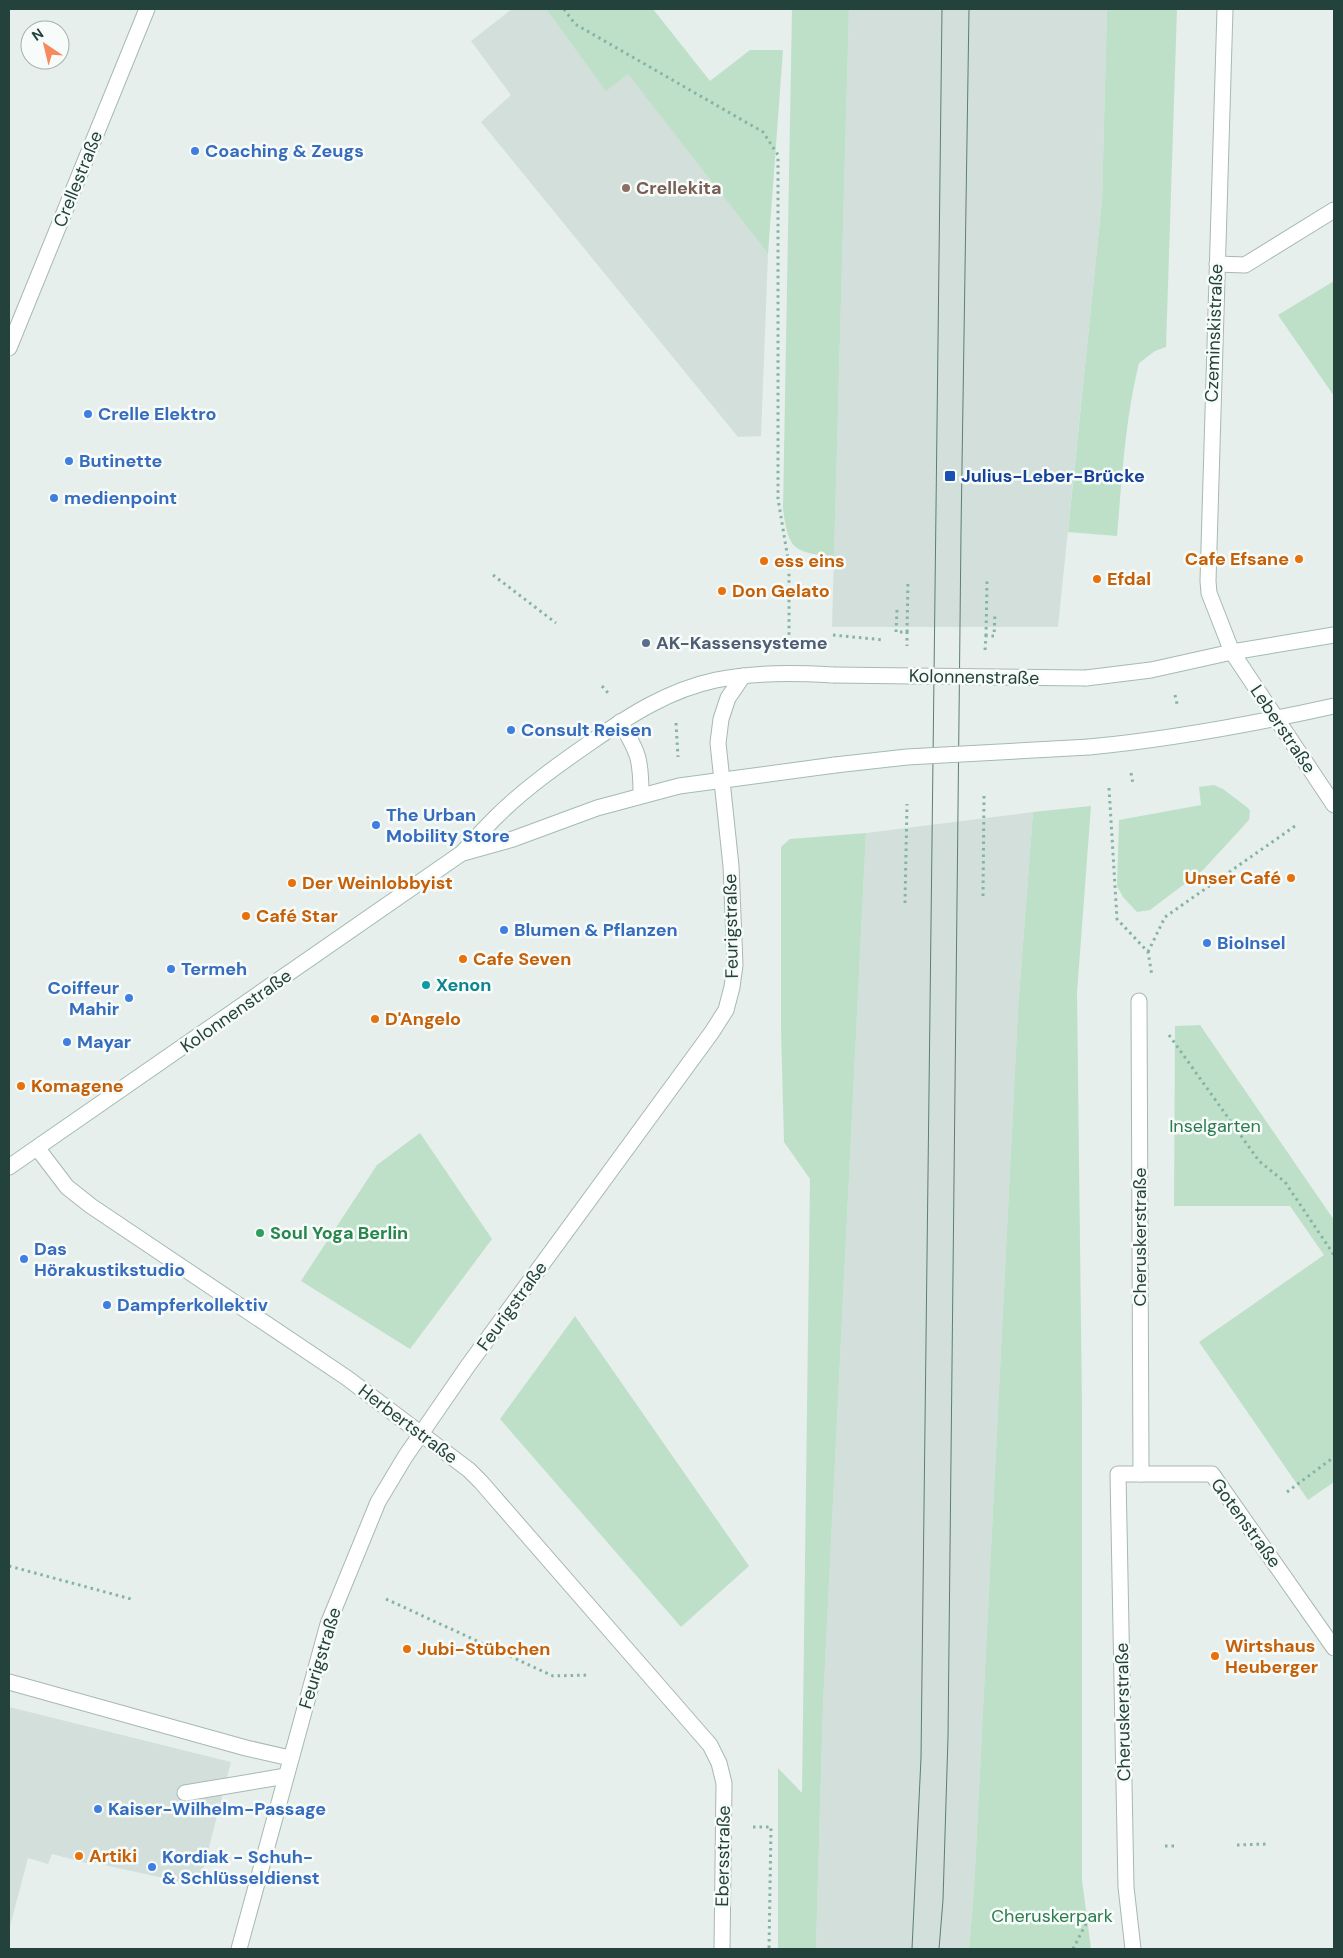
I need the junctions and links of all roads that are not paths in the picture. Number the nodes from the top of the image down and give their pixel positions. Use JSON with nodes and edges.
{"nodes":[{"id":1,"x":147,"y":9,"type":"edge"},
{"id":2,"x":1225,"y":9,"type":"edge"},
{"id":3,"x":1334,"y":210,"type":"edge"},
{"id":4,"x":1216,"y":264,"type":"junction"},
{"id":5,"x":9,"y":348,"type":"edge"},
{"id":6,"x":1334,"y":635,"type":"edge"},
{"id":7,"x":1232,"y":652,"type":"junction"},
{"id":8,"x":744,"y":676,"type":"junction"},
{"id":9,"x":1334,"y":706,"type":"edge"},
{"id":10,"x":1276,"y":719,"type":"junction"},
{"id":11,"x":620,"y":722,"type":"junction"},
{"id":12,"x":722,"y":780,"type":"junction"},
{"id":13,"x":640,"y":795,"type":"junction"},
{"id":14,"x":1334,"y":805,"type":"edge"},
{"id":15,"x":462,"y":853,"type":"junction"},
{"id":16,"x":1140,"y":1001,"type":"dead end"},
{"id":17,"x":38,"y":1149,"type":"junction"},
{"id":18,"x":9,"y":1167,"type":"edge"},
{"id":19,"x":421,"y":1434,"type":"junction"},
{"id":20,"x":1118,"y":1474,"type":"joint"},
{"id":21,"x":1141,"y":1474,"type":"junction"},
{"id":22,"x":1334,"y":1648,"type":"edge"},
{"id":23,"x":9,"y":1682,"type":"edge"},
{"id":24,"x":290,"y":1758,"type":"junction"},
{"id":25,"x":720,"y":1763,"type":"joint"},
{"id":26,"x":286,"y":1776,"type":"junction"},
{"id":27,"x":185,"y":1793,"type":"dead end"},
{"id":28,"x":239,"y":1949,"type":"edge"},
{"id":29,"x":722,"y":1949,"type":"edge"},
{"id":30,"x":1133,"y":1949,"type":"edge"}],
"edges":[{"from":1,"to":5,"type":"street","name":"Crellestraße"},
{"from":2,"to":4,"type":"street","name":"Czeminskistraße"},
{"from":3,"to":4,"type":"street"},
{"from":4,"to":7,"type":"street","name":"Czeminskistraße"},
{"from":6,"to":7,"type":"street","name":"Kolonnenstraße"},
{"from":7,"to":8,"type":"street","name":"Kolonnenstraße","bridge":true},
{"from":7,"to":10,"type":"street","name":"Leberstraße"},
{"from":8,"to":11,"type":"street","name":"Kolonnenstraße"},
{"from":8,"to":12,"type":"street","name":"Feurigstraße"},
{"from":9,"to":10,"type":"street","name":"Kolonnenstraße"},
{"from":10,"to":12,"type":"street","name":"Kolonnenstraße","bridge":true},
{"from":10,"to":14,"type":"street","name":"Leberstraße"},
{"from":11,"to":13,"type":"street"},
{"from":11,"to":15,"type":"street","name":"Kolonnenstraße"},
{"from":12,"to":13,"type":"street","name":"Kolonnenstraße"},
{"from":12,"to":19,"type":"street","name":"Feurigstraße"},
{"from":13,"to":15,"type":"street","name":"Kolonnenstraße"},
{"from":15,"to":17,"type":"street","name":"Kolonnenstraße"},
{"from":16,"to":21,"type":"street","name":"Cheruskerstraße"},
{"from":17,"to":18,"type":"street","name":"Kolonnenstraße"},
{"from":17,"to":19,"type":"street","name":"Herbertstraße"},
{"from":19,"to":24,"type":"street","name":"Feurigstraße"},
{"from":19,"to":25,"type":"street","name":"Herbertstraße"},
{"from":20,"to":21,"type":"street","name":"Gotenstraße"},
{"from":20,"to":30,"type":"street","name":"Cheruskerstraße"},
{"from":21,"to":22,"type":"street","name":"Gotenstraße"},
{"from":23,"to":24,"type":"street"},
{"from":24,"to":26,"type":"street","name":"Feurigstraße"},
{"from":25,"to":29,"type":"street","name":"Ebersstraße"},
{"from":26,"to":27,"type":"street"},
{"from":26,"to":28,"type":"street","name":"Feurigstraße"}]}
